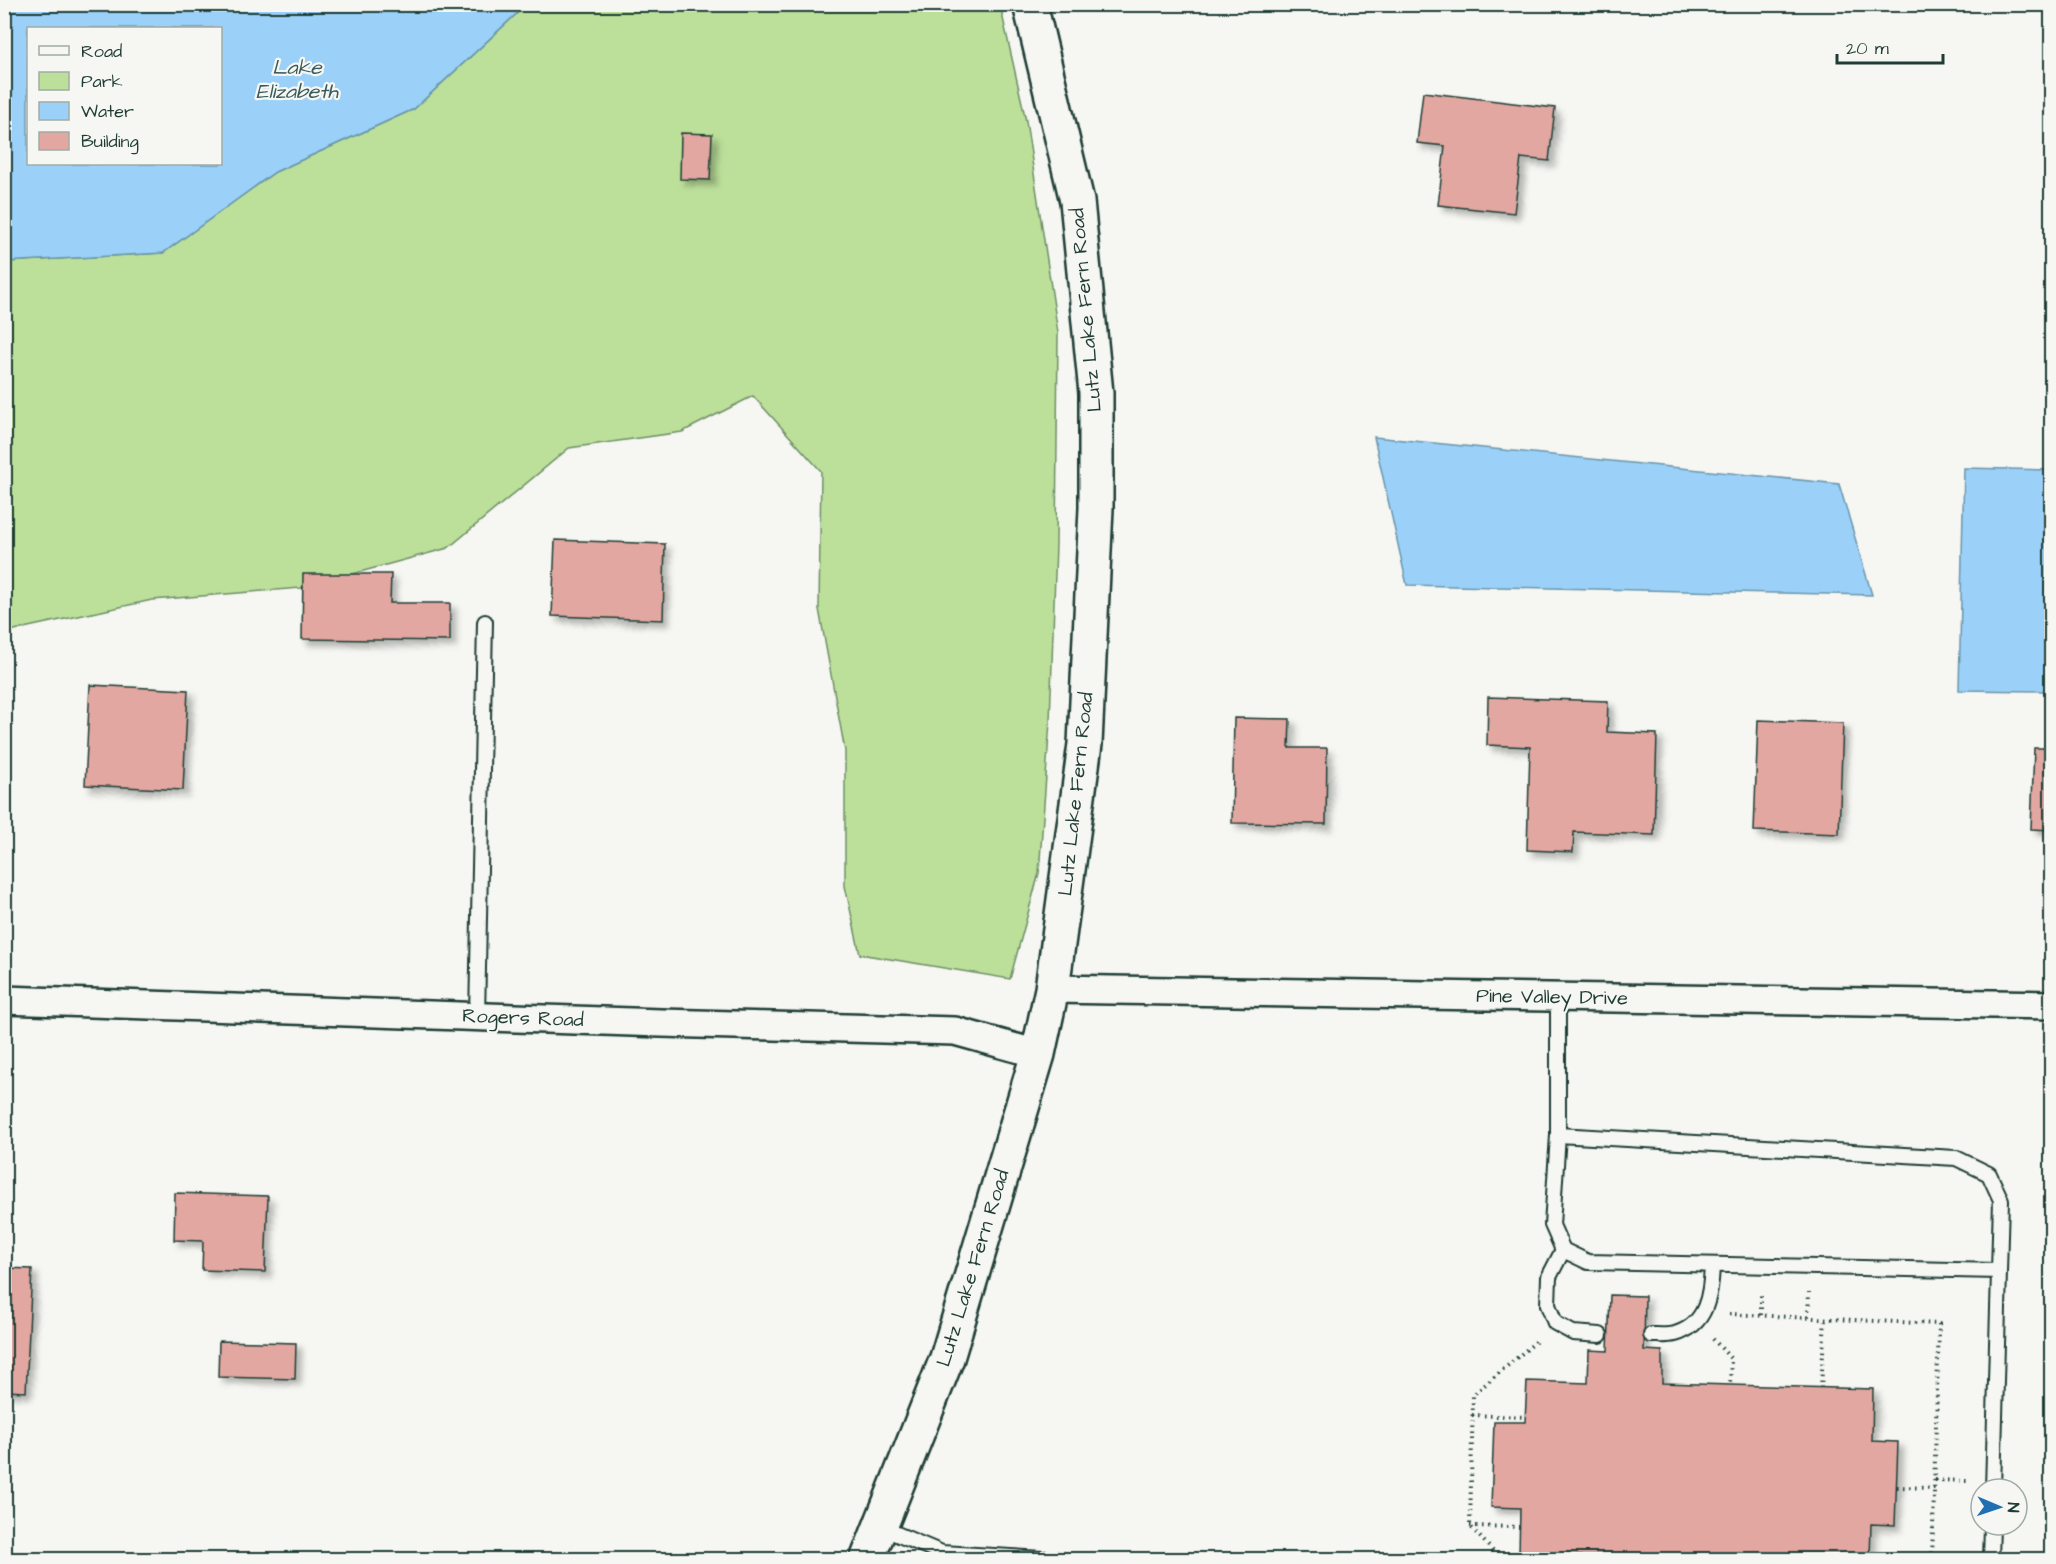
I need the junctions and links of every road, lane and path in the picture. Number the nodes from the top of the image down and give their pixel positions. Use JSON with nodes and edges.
{"nodes":[{"id":1,"x":1030,"y":4,"type":"edge"},
{"id":2,"x":485,"y":622,"type":"dead end"},
{"id":3,"x":1052,"y":988,"type":"junction"},
{"id":4,"x":1558,"y":997,"type":"junction"},
{"id":5,"x":4,"y":1000,"type":"edge"},
{"id":6,"x":2052,"y":1005,"type":"edge"},
{"id":7,"x":477,"y":1017,"type":"junction"},
{"id":8,"x":1038,"y":1054,"type":"junction"},
{"id":9,"x":1558,"y":1135,"type":"junction"},
{"id":10,"x":1563,"y":1251,"type":"junction"},
{"id":11,"x":1712,"y":1265,"type":"junction"},
{"id":12,"x":1999,"y":1272,"type":"junction"},
{"id":13,"x":1725,"y":1314,"type":"dead end"},
{"id":14,"x":1825,"y":1318,"type":"junction"},
{"id":15,"x":1600,"y":1335,"type":"dead end"},
{"id":16,"x":1651,"y":1335,"type":"dead end"},
{"id":17,"x":1542,"y":1337,"type":"dead end"},
{"id":18,"x":1706,"y":1341,"type":"dead end"},
{"id":19,"x":1730,"y":1385,"type":"dead end"},
{"id":20,"x":1821,"y":1388,"type":"dead end"},
{"id":21,"x":1472,"y":1415,"type":"junction"},
{"id":22,"x":1525,"y":1417,"type":"dead end"},
{"id":23,"x":1993,"y":1477,"type":"edge"},
{"id":24,"x":1935,"y":1480,"type":"junction"},
{"id":25,"x":1969,"y":1483,"type":"edge"},
{"id":26,"x":1897,"y":1487,"type":"dead end"},
{"id":27,"x":1935,"y":1488,"type":"junction"},
{"id":28,"x":1470,"y":1526,"type":"junction"},
{"id":29,"x":880,"y":1527,"type":"junction"},
{"id":30,"x":1520,"y":1527,"type":"dead end"},
{"id":31,"x":1992,"y":1537,"type":"edge"},
{"id":32,"x":867,"y":1560,"type":"edge"},
{"id":33,"x":1061,"y":1560,"type":"edge"},
{"id":34,"x":1501,"y":1560,"type":"edge"},
{"id":35,"x":1932,"y":1560,"type":"edge"},
{"id":36,"x":1991,"y":1560,"type":"edge"}],
"edges":[{"from":1,"to":3,"type":"main road","name":"Lutz Lake Fern Road"},
{"from":2,"to":7,"type":"lane"},
{"from":3,"to":4,"type":"street","name":"Pine Valley Drive"},
{"from":3,"to":8,"type":"main road","name":"Lutz Lake Fern Road"},
{"from":4,"to":6,"type":"street","name":"Pine Valley Drive"},
{"from":4,"to":9,"type":"lane"},
{"from":5,"to":7,"type":"street","name":"Rogers Road"},
{"from":7,"to":8,"type":"street","name":"Rogers Road"},
{"from":8,"to":29,"type":"main road","name":"Lutz Lake Fern Road"},
{"from":9,"to":10,"type":"lane"},
{"from":9,"to":12,"type":"lane"},
{"from":10,"to":11,"type":"lane"},
{"from":10,"to":15,"type":"lane"},
{"from":11,"to":12,"type":"lane"},
{"from":11,"to":16,"type":"lane"},
{"from":12,"to":23,"type":"lane"},
{"from":13,"to":14,"type":"path"},
{"from":14,"to":20,"type":"path"},
{"from":14,"to":24,"type":"path"},
{"from":17,"to":21,"type":"path"},
{"from":18,"to":19,"type":"path"},
{"from":21,"to":22,"type":"path"},
{"from":21,"to":28,"type":"path"},
{"from":24,"to":25,"type":"path"},
{"from":24,"to":27,"type":"path"},
{"from":26,"to":27,"type":"path"},
{"from":27,"to":35,"type":"path"},
{"from":28,"to":30,"type":"path"},
{"from":28,"to":34,"type":"path"},
{"from":29,"to":32,"type":"main road","name":"Lutz Lake Fern Road"},
{"from":29,"to":33,"type":"lane"},
{"from":31,"to":36,"type":"lane"}]}
